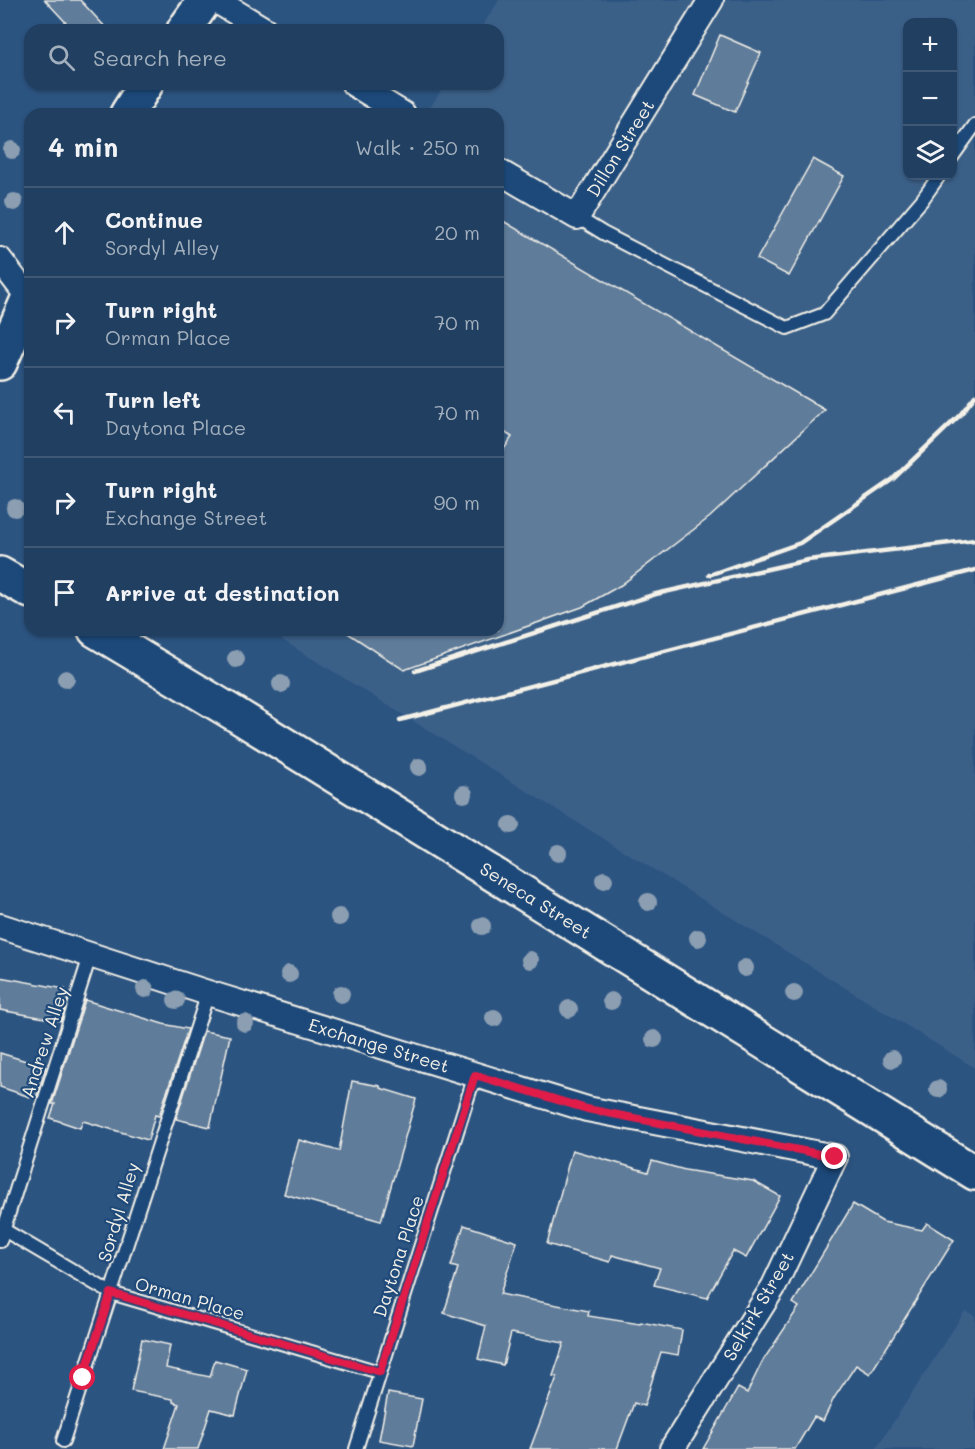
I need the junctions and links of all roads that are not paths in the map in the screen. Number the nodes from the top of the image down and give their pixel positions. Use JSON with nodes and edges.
{"nodes":[{"id":1,"x":205,"y":0,"type":"edge"},
{"id":2,"x":215,"y":0,"type":"edge"},
{"id":3,"x":711,"y":0,"type":"edge"},
{"id":4,"x":188,"y":24,"type":"edge"},
{"id":5,"x":255,"y":24,"type":"edge"},
{"id":6,"x":142,"y":90,"type":"edge"},
{"id":7,"x":364,"y":90,"type":"edge"},
{"id":8,"x":131,"y":108,"type":"edge"},
{"id":9,"x":393,"y":108,"type":"edge"},
{"id":10,"x":975,"y":125,"type":"edge"},
{"id":11,"x":957,"y":150,"type":"edge"},
{"id":12,"x":504,"y":174,"type":"edge"},
{"id":13,"x":936,"y":180,"type":"edge"},
{"id":14,"x":577,"y":217,"type":"junction"},
{"id":15,"x":0,"y":260,"type":"edge"},
{"id":16,"x":24,"y":290,"type":"edge"},
{"id":17,"x":24,"y":308,"type":"edge"},
{"id":18,"x":0,"y":363,"type":"edge"},
{"id":19,"x":0,"y":573,"type":"edge"},
{"id":20,"x":24,"y":587,"type":"edge"},
{"id":21,"x":105,"y":636,"type":"edge"},
{"id":22,"x":0,"y":926,"type":"edge"},
{"id":23,"x":90,"y":956,"type":"junction"},
{"id":24,"x":208,"y":993,"type":"junction"},
{"id":25,"x":475,"y":1075,"type":"junction"},
{"id":26,"x":835,"y":1157,"type":"joint"},
{"id":27,"x":975,"y":1173,"type":"edge"},
{"id":28,"x":2,"y":1235,"type":"edge"},
{"id":29,"x":111,"y":1293,"type":"junction"},
{"id":30,"x":380,"y":1372,"type":"junction"},
{"id":31,"x":63,"y":1440,"type":"dead end"},
{"id":32,"x":356,"y":1449,"type":"edge"},
{"id":33,"x":672,"y":1449,"type":"edge"}],
"edges":[{"from":1,"to":4,"type":"main road"},
{"from":2,"to":5,"type":"street"},
{"from":3,"to":14,"type":"street","name":"Dillon Street"},
{"from":6,"to":8,"type":"main road"},
{"from":7,"to":9,"type":"street"},
{"from":10,"to":11,"type":"lane"},
{"from":12,"to":14,"type":"street","name":"Dillon Street"},
{"from":13,"to":14,"type":"lane"},
{"from":15,"to":16,"type":"street"},
{"from":17,"to":18,"type":"main road"},
{"from":19,"to":20,"type":"main road"},
{"from":21,"to":27,"type":"main road","name":"Seneca Street"},
{"from":22,"to":23,"type":"street","name":"Exchange Street"},
{"from":23,"to":24,"type":"street","name":"Exchange Street"},
{"from":23,"to":28,"type":"lane","name":"Andrew Alley"},
{"from":24,"to":25,"type":"street","name":"Exchange Street"},
{"from":24,"to":29,"type":"lane","name":"Sordyl Alley"},
{"from":25,"to":26,"type":"street","name":"Exchange Street"},
{"from":25,"to":30,"type":"lane","name":"Daytona Place"},
{"from":26,"to":33,"type":"street","name":"Selkirk Street"},
{"from":28,"to":29,"type":"lane","name":"Orman Place"},
{"from":29,"to":30,"type":"lane","name":"Orman Place"},
{"from":29,"to":31,"type":"lane","name":"Sordyl Alley"},
{"from":30,"to":32,"type":"lane","name":"Daytona Place"}]}
